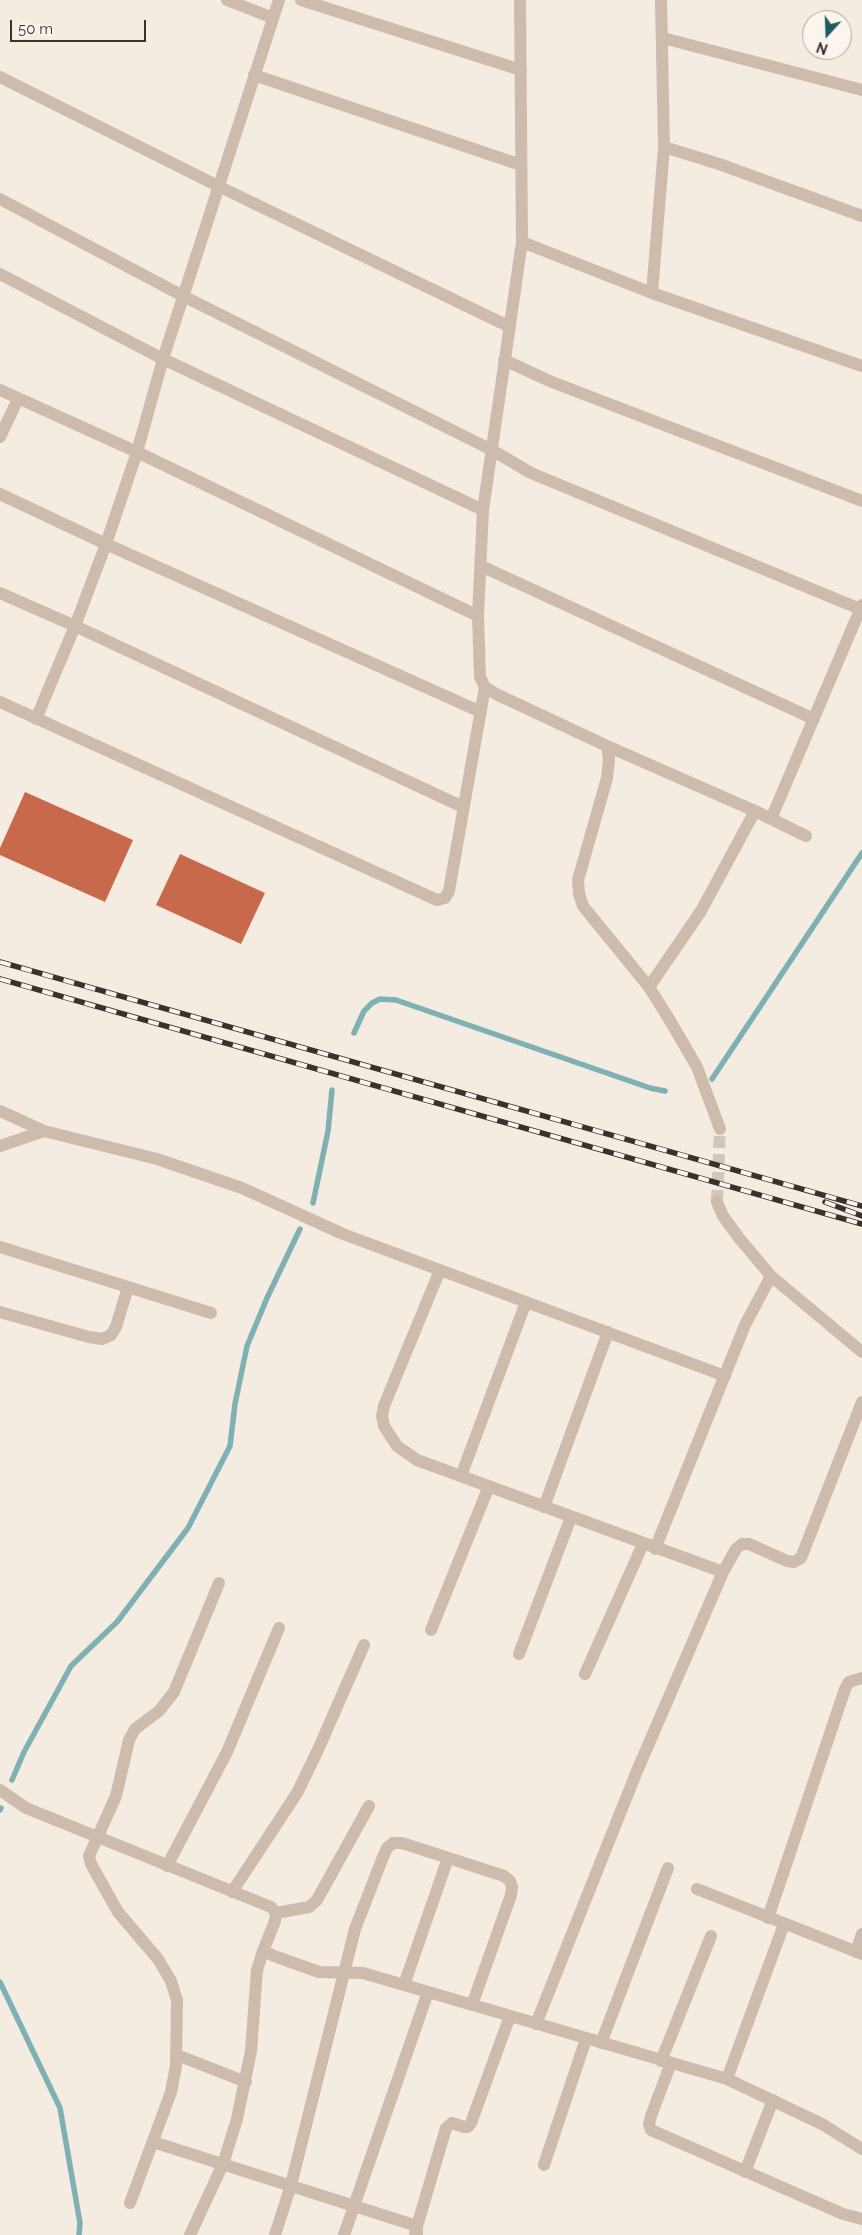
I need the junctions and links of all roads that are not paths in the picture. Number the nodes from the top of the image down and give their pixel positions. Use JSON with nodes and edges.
{"nodes":[{"id":1,"x":227,"y":0,"type":"edge"},
{"id":2,"x":279,"y":0,"type":"edge"},
{"id":3,"x":301,"y":0,"type":"edge"},
{"id":4,"x":520,"y":0,"type":"edge"},
{"id":5,"x":662,"y":0,"type":"edge"},
{"id":6,"x":273,"y":18,"type":"junction"},
{"id":7,"x":662,"y":38,"type":"junction"},
{"id":8,"x":520,"y":70,"type":"junction"},
{"id":9,"x":254,"y":75,"type":"junction"},
{"id":10,"x":0,"y":77,"type":"edge"},
{"id":11,"x":862,"y":90,"type":"edge"},
{"id":12,"x":664,"y":147,"type":"junction"},
{"id":13,"x":521,"y":165,"type":"junction"},
{"id":14,"x":218,"y":186,"type":"junction"},
{"id":15,"x":0,"y":199,"type":"edge"},
{"id":16,"x":862,"y":216,"type":"edge"},
{"id":17,"x":522,"y":242,"type":"junction"},
{"id":18,"x":0,"y":274,"type":"edge"},
{"id":19,"x":652,"y":293,"type":"junction"},
{"id":20,"x":183,"y":296,"type":"junction"},
{"id":21,"x":508,"y":326,"type":"junction"},
{"id":22,"x":163,"y":359,"type":"junction"},
{"id":23,"x":504,"y":360,"type":"junction"},
{"id":24,"x":862,"y":366,"type":"edge"},
{"id":25,"x":0,"y":390,"type":"edge"},
{"id":26,"x":18,"y":399,"type":"junction"},
{"id":27,"x":0,"y":437,"type":"edge"},
{"id":28,"x":492,"y":450,"type":"junction"},
{"id":29,"x":136,"y":452,"type":"junction"},
{"id":30,"x":0,"y":494,"type":"edge"},
{"id":31,"x":862,"y":501,"type":"edge"},
{"id":32,"x":483,"y":510,"type":"junction"},
{"id":33,"x":106,"y":544,"type":"junction"},
{"id":34,"x":481,"y":566,"type":"junction"},
{"id":35,"x":0,"y":593,"type":"edge"},
{"id":36,"x":861,"y":607,"type":"edge"},
{"id":37,"x":478,"y":616,"type":"junction"},
{"id":38,"x":858,"y":624,"type":"edge"},
{"id":39,"x":75,"y":626,"type":"junction"},
{"id":40,"x":485,"y":687,"type":"junction"},
{"id":41,"x":0,"y":702,"type":"edge"},
{"id":42,"x":481,"y":712,"type":"junction"},
{"id":43,"x":36,"y":719,"type":"junction"},
{"id":44,"x":814,"y":719,"type":"junction"},
{"id":45,"x":607,"y":746,"type":"junction"},
{"id":46,"x":463,"y":806,"type":"junction"},
{"id":47,"x":755,"y":811,"type":"junction"},
{"id":48,"x":771,"y":819,"type":"junction"},
{"id":49,"x":806,"y":836,"type":"dead end"},
{"id":50,"x":649,"y":987,"type":"junction"},
{"id":51,"x":0,"y":1111,"type":"edge"},
{"id":52,"x":720,"y":1129,"type":"tunnel mouth"},
{"id":53,"x":44,"y":1131,"type":"junction"},
{"id":54,"x":0,"y":1146,"type":"edge"},
{"id":55,"x":717,"y":1202,"type":"tunnel mouth"},
{"id":56,"x":0,"y":1247,"type":"edge"},
{"id":57,"x":440,"y":1270,"type":"junction"},
{"id":58,"x":771,"y":1276,"type":"junction"},
{"id":59,"x":128,"y":1287,"type":"junction"},
{"id":60,"x":526,"y":1302,"type":"junction"},
{"id":61,"x":0,"y":1312,"type":"edge"},
{"id":62,"x":211,"y":1313,"type":"dead end"},
{"id":63,"x":608,"y":1332,"type":"junction"},
{"id":64,"x":862,"y":1352,"type":"edge"},
{"id":65,"x":725,"y":1376,"type":"junction"},
{"id":66,"x":862,"y":1402,"type":"edge"},
{"id":67,"x":461,"y":1476,"type":"junction"},
{"id":68,"x":489,"y":1486,"type":"junction"},
{"id":69,"x":544,"y":1507,"type":"junction"},
{"id":70,"x":571,"y":1517,"type":"junction"},
{"id":71,"x":649,"y":1546,"type":"junction"},
{"id":72,"x":723,"y":1572,"type":"junction"},
{"id":73,"x":219,"y":1583,"type":"dead end"},
{"id":74,"x":279,"y":1628,"type":"dead end"},
{"id":75,"x":431,"y":1630,"type":"dead end"},
{"id":76,"x":364,"y":1645,"type":"dead end"},
{"id":77,"x":519,"y":1654,"type":"dead end"},
{"id":78,"x":585,"y":1674,"type":"dead end"},
{"id":79,"x":862,"y":1678,"type":"edge"},
{"id":80,"x":0,"y":1790,"type":"edge"},
{"id":81,"x":369,"y":1806,"type":"dead end"},
{"id":82,"x":96,"y":1838,"type":"junction"},
{"id":83,"x":448,"y":1858,"type":"junction"},
{"id":84,"x":167,"y":1866,"type":"junction"},
{"id":85,"x":668,"y":1868,"type":"dead end"},
{"id":86,"x":697,"y":1890,"type":"dead end"},
{"id":87,"x":232,"y":1892,"type":"junction"},
{"id":88,"x":276,"y":1913,"type":"junction"},
{"id":89,"x":768,"y":1918,"type":"junction"},
{"id":90,"x":784,"y":1924,"type":"junction"},
{"id":91,"x":862,"y":1934,"type":"edge"},
{"id":92,"x":711,"y":1936,"type":"dead end"},
{"id":93,"x":263,"y":1951,"type":"junction"},
{"id":94,"x":859,"y":1953,"type":"edge"},
{"id":95,"x":346,"y":1972,"type":"junction"},
{"id":96,"x":404,"y":1985,"type":"junction"},
{"id":97,"x":428,"y":1992,"type":"junction"},
{"id":98,"x":472,"y":2005,"type":"junction"},
{"id":99,"x":510,"y":2016,"type":"junction"},
{"id":100,"x":536,"y":2024,"type":"junction"},
{"id":101,"x":586,"y":2039,"type":"junction"},
{"id":102,"x":601,"y":2043,"type":"junction"},
{"id":103,"x":177,"y":2055,"type":"junction"},
{"id":104,"x":666,"y":2062,"type":"junction"},
{"id":105,"x":727,"y":2079,"type":"junction"},
{"id":106,"x":246,"y":2082,"type":"junction"},
{"id":107,"x":773,"y":2100,"type":"junction"},
{"id":108,"x":152,"y":2142,"type":"junction"},
{"id":109,"x":862,"y":2149,"type":"edge"},
{"id":110,"x":224,"y":2164,"type":"junction"},
{"id":111,"x":544,"y":2164,"type":"dead end"},
{"id":112,"x":745,"y":2172,"type":"junction"},
{"id":113,"x":291,"y":2185,"type":"junction"},
{"id":114,"x":130,"y":2203,"type":"dead end"},
{"id":115,"x":354,"y":2205,"type":"junction"},
{"id":116,"x":862,"y":2219,"type":"edge"},
{"id":117,"x":416,"y":2232,"type":"edge"},
{"id":118,"x":190,"y":2235,"type":"edge"},
{"id":119,"x":275,"y":2235,"type":"edge"},
{"id":120,"x":344,"y":2235,"type":"edge"}],
"edges":[{"from":1,"to":6,"type":"street"},
{"from":2,"to":6,"type":"street"},
{"from":3,"to":8,"type":"street"},
{"from":4,"to":8,"type":"street"},
{"from":5,"to":7,"type":"street"},
{"from":6,"to":9,"type":"street"},
{"from":7,"to":11,"type":"street"},
{"from":7,"to":12,"type":"street"},
{"from":8,"to":13,"type":"street"},
{"from":9,"to":13,"type":"street"},
{"from":9,"to":14,"type":"street"},
{"from":10,"to":14,"type":"street"},
{"from":12,"to":16,"type":"street"},
{"from":12,"to":19,"type":"street"},
{"from":13,"to":17,"type":"street"},
{"from":14,"to":20,"type":"street"},
{"from":14,"to":21,"type":"street"},
{"from":15,"to":20,"type":"street"},
{"from":17,"to":19,"type":"street"},
{"from":17,"to":21,"type":"street"},
{"from":18,"to":22,"type":"street"},
{"from":19,"to":24,"type":"street"},
{"from":20,"to":22,"type":"street"},
{"from":20,"to":28,"type":"street"},
{"from":21,"to":23,"type":"street"},
{"from":22,"to":29,"type":"street"},
{"from":22,"to":32,"type":"street"},
{"from":23,"to":28,"type":"street"},
{"from":23,"to":31,"type":"street"},
{"from":25,"to":26,"type":"street"},
{"from":26,"to":27,"type":"street"},
{"from":26,"to":29,"type":"street"},
{"from":28,"to":32,"type":"street"},
{"from":28,"to":36,"type":"street"},
{"from":29,"to":33,"type":"street"},
{"from":29,"to":37,"type":"street"},
{"from":30,"to":33,"type":"street"},
{"from":32,"to":34,"type":"street"},
{"from":33,"to":39,"type":"street"},
{"from":33,"to":42,"type":"street"},
{"from":34,"to":37,"type":"street"},
{"from":34,"to":44,"type":"street"},
{"from":35,"to":39,"type":"street"},
{"from":36,"to":38,"type":"street"},
{"from":37,"to":40,"type":"street"},
{"from":38,"to":44,"type":"street"},
{"from":39,"to":43,"type":"street"},
{"from":39,"to":46,"type":"street"},
{"from":40,"to":42,"type":"street"},
{"from":40,"to":45,"type":"street"},
{"from":41,"to":43,"type":"street"},
{"from":42,"to":46,"type":"street"},
{"from":43,"to":46,"type":"street"},
{"from":44,"to":48,"type":"street"},
{"from":45,"to":47,"type":"street"},
{"from":45,"to":50,"type":"street"},
{"from":47,"to":48,"type":"street"},
{"from":47,"to":50,"type":"street"},
{"from":48,"to":49,"type":"street"},
{"from":50,"to":52,"type":"street"},
{"from":51,"to":53,"type":"street"},
{"from":53,"to":54,"type":"street"},
{"from":53,"to":57,"type":"street"},
{"from":55,"to":58,"type":"street"},
{"from":56,"to":59,"type":"street"},
{"from":57,"to":60,"type":"street"},
{"from":57,"to":67,"type":"street"},
{"from":58,"to":64,"type":"street"},
{"from":58,"to":65,"type":"street"},
{"from":59,"to":61,"type":"street"},
{"from":59,"to":62,"type":"street"},
{"from":60,"to":63,"type":"street"},
{"from":60,"to":67,"type":"street"},
{"from":63,"to":65,"type":"street"},
{"from":63,"to":69,"type":"street"},
{"from":65,"to":71,"type":"street"},
{"from":66,"to":72,"type":"street"},
{"from":67,"to":68,"type":"street"},
{"from":68,"to":69,"type":"street"},
{"from":68,"to":75,"type":"street"},
{"from":69,"to":70,"type":"street"},
{"from":70,"to":71,"type":"street"},
{"from":70,"to":77,"type":"street"},
{"from":71,"to":72,"type":"street"},
{"from":71,"to":78,"type":"street"},
{"from":72,"to":100,"type":"street"},
{"from":73,"to":82,"type":"street"},
{"from":74,"to":84,"type":"street"},
{"from":76,"to":87,"type":"street"},
{"from":79,"to":89,"type":"street"},
{"from":80,"to":82,"type":"street"},
{"from":81,"to":88,"type":"street"},
{"from":82,"to":84,"type":"street"},
{"from":82,"to":103,"type":"street"},
{"from":83,"to":95,"type":"street"},
{"from":83,"to":96,"type":"street"},
{"from":83,"to":98,"type":"street"},
{"from":84,"to":87,"type":"street"},
{"from":85,"to":102,"type":"street"},
{"from":86,"to":89,"type":"street"},
{"from":87,"to":88,"type":"street"},
{"from":88,"to":93,"type":"street"},
{"from":89,"to":90,"type":"street"},
{"from":90,"to":94,"type":"street"},
{"from":90,"to":105,"type":"street"},
{"from":91,"to":94,"type":"street"},
{"from":92,"to":104,"type":"street"},
{"from":93,"to":95,"type":"street"},
{"from":93,"to":106,"type":"street"},
{"from":95,"to":96,"type":"street"},
{"from":95,"to":113,"type":"street"},
{"from":96,"to":97,"type":"street"},
{"from":97,"to":98,"type":"street"},
{"from":97,"to":115,"type":"street"},
{"from":98,"to":99,"type":"street"},
{"from":99,"to":100,"type":"street"},
{"from":99,"to":117,"type":"street"},
{"from":100,"to":101,"type":"street"},
{"from":101,"to":102,"type":"street"},
{"from":101,"to":111,"type":"street"},
{"from":102,"to":104,"type":"street"},
{"from":103,"to":106,"type":"street"},
{"from":103,"to":108,"type":"street"},
{"from":104,"to":105,"type":"street"},
{"from":104,"to":112,"type":"street"},
{"from":105,"to":107,"type":"street"},
{"from":106,"to":110,"type":"street"},
{"from":107,"to":109,"type":"street"},
{"from":107,"to":112,"type":"street"},
{"from":108,"to":110,"type":"street"},
{"from":108,"to":114,"type":"street"},
{"from":110,"to":113,"type":"street"},
{"from":110,"to":118,"type":"street"},
{"from":112,"to":116,"type":"street"},
{"from":113,"to":115,"type":"street"},
{"from":113,"to":119,"type":"street"},
{"from":115,"to":117,"type":"street"},
{"from":115,"to":120,"type":"street"}]}
